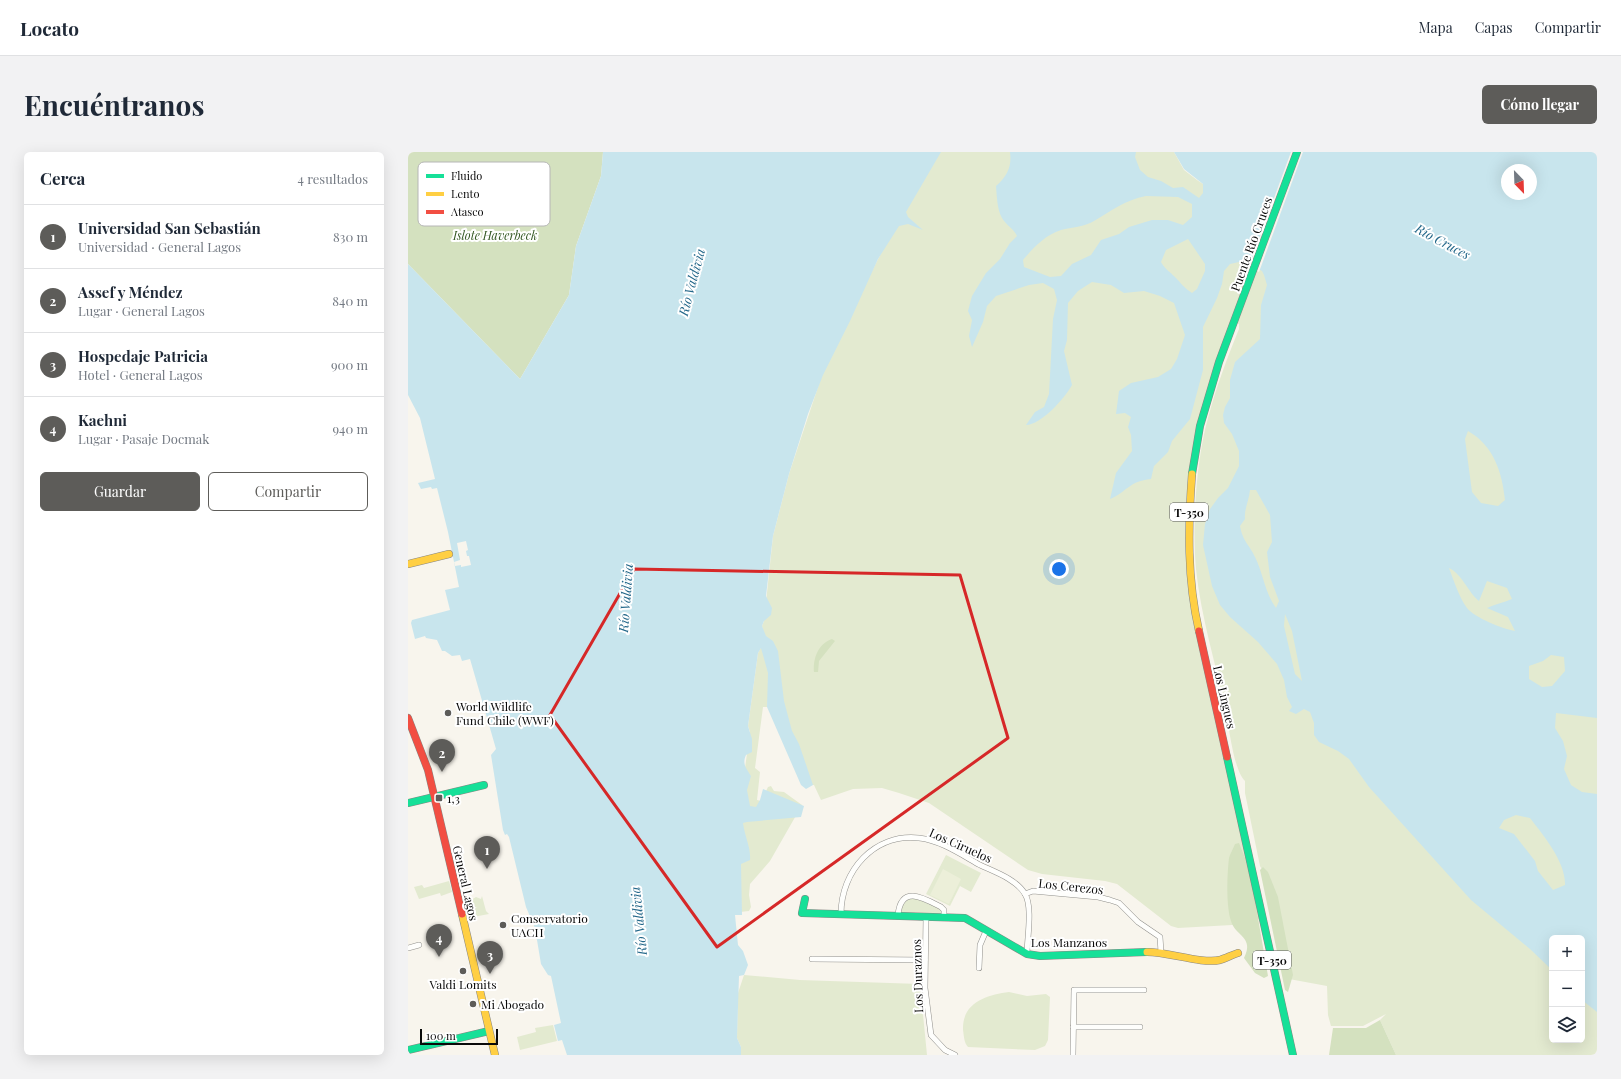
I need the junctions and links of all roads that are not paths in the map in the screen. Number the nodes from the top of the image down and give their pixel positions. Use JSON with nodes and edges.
{"nodes":[{"id":1,"x":1297,"y":152,"type":"edge"},
{"id":2,"x":1226,"y":343,"type":"joint"},
{"id":3,"x":449,"y":554,"type":"dead end"},
{"id":4,"x":408,"y":564,"type":"edge"},
{"id":5,"x":408,"y":718,"type":"edge"},
{"id":6,"x":484,"y":786,"type":"dead end"},
{"id":7,"x":434,"y":796,"type":"junction"},
{"id":8,"x":408,"y":803,"type":"edge"},
{"id":9,"x":1025,"y":894,"type":"junction"},
{"id":10,"x":805,"y":899,"type":"dead end"},
{"id":11,"x":841,"y":914,"type":"junction"},
{"id":12,"x":898,"y":915,"type":"junction"},
{"id":13,"x":926,"y":916,"type":"junction"},
{"id":14,"x":944,"y":916,"type":"junction"},
{"id":15,"x":986,"y":932,"type":"junction"},
{"id":16,"x":419,"y":945,"type":"dead end"},
{"id":17,"x":408,"y":948,"type":"edge"},
{"id":18,"x":1161,"y":952,"type":"junction"},
{"id":19,"x":1238,"y":953,"type":"dead end"},
{"id":20,"x":1027,"y":954,"type":"junction"},
{"id":21,"x":812,"y":959,"type":"dead end"},
{"id":22,"x":925,"y":960,"type":"junction"},
{"id":23,"x":979,"y":968,"type":"dead end"},
{"id":24,"x":1144,"y":990,"type":"dead end"},
{"id":25,"x":1073,"y":1027,"type":"junction"},
{"id":26,"x":1140,"y":1027,"type":"dead end"},
{"id":27,"x":489,"y":1031,"type":"junction"},
{"id":28,"x":408,"y":1050,"type":"edge"},
{"id":29,"x":495,"y":1055,"type":"edge"},
{"id":30,"x":955,"y":1055,"type":"edge"},
{"id":31,"x":1073,"y":1055,"type":"edge"},
{"id":32,"x":1293,"y":1055,"type":"edge"}],
"edges":[{"from":1,"to":2,"type":"main road","name":"Puente Río Cruces","number":"T-350"},
{"from":2,"to":32,"type":"main road","name":"Los Lingues","number":"T-350"},
{"from":3,"to":4,"type":"main road"},
{"from":5,"to":7,"type":"main road","name":"General Lagos"},
{"from":6,"to":7,"type":"main road"},
{"from":7,"to":8,"type":"main road"},
{"from":7,"to":27,"type":"main road","name":"General Lagos"},
{"from":9,"to":11,"type":"street","name":"Los Ciruelos"},
{"from":9,"to":18,"type":"street","name":"Los Cerezos"},
{"from":9,"to":20,"type":"street"},
{"from":10,"to":11,"type":"main road","name":"Los Manzanos"},
{"from":11,"to":12,"type":"main road","name":"Los Manzanos"},
{"from":12,"to":13,"type":"main road","name":"Los Manzanos"},
{"from":12,"to":14,"type":"street"},
{"from":13,"to":14,"type":"main road","name":"Los Manzanos"},
{"from":13,"to":22,"type":"street","name":"Los Duraznos"},
{"from":14,"to":15,"type":"main road","name":"Los Manzanos"},
{"from":15,"to":20,"type":"main road","name":"Los Manzanos"},
{"from":15,"to":23,"type":"street"},
{"from":16,"to":17,"type":"street"},
{"from":18,"to":19,"type":"main road","name":"Los Manzanos"},
{"from":18,"to":20,"type":"main road","name":"Los Manzanos"},
{"from":21,"to":22,"type":"street"},
{"from":22,"to":30,"type":"street","name":"Los Duraznos"},
{"from":24,"to":25,"type":"street"},
{"from":25,"to":26,"type":"street"},
{"from":25,"to":31,"type":"street"},
{"from":27,"to":28,"type":"main road"},
{"from":27,"to":29,"type":"main road","name":"General Lagos"}]}
